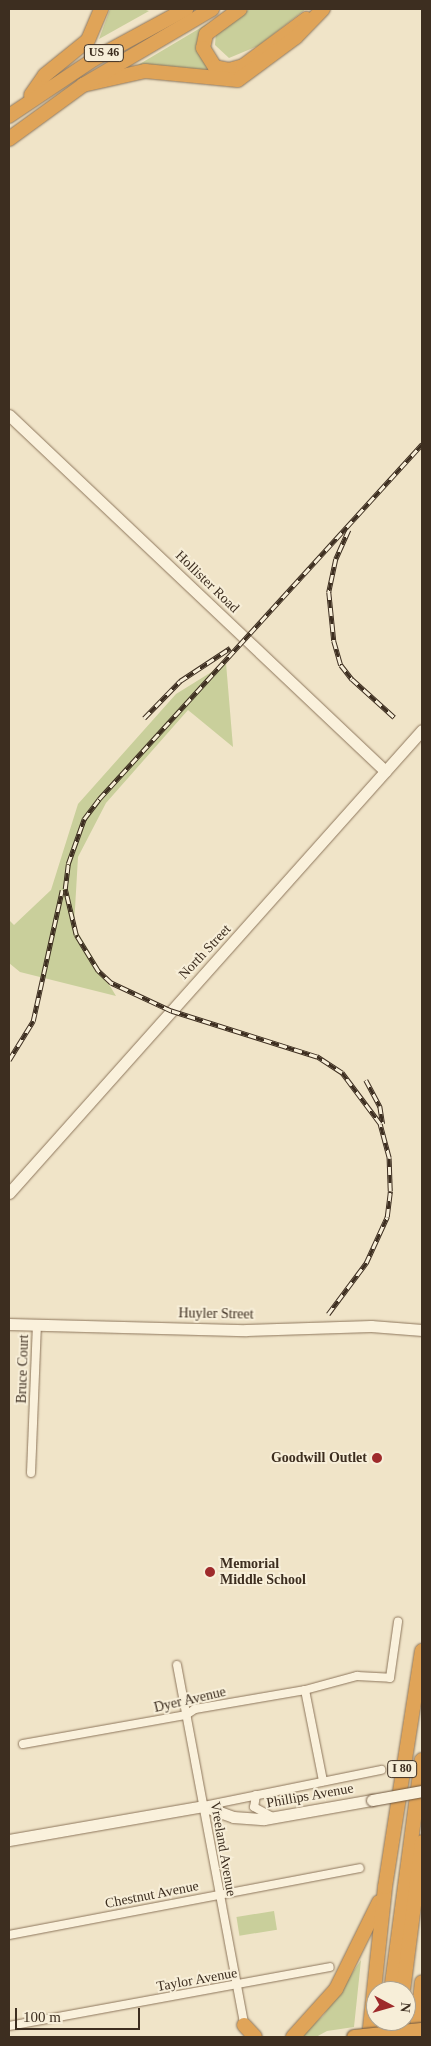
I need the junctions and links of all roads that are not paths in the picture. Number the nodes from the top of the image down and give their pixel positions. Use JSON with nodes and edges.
{"nodes":[{"id":1,"x":101,"y":9,"type":"edge"},
{"id":2,"x":186,"y":9,"type":"edge"},
{"id":3,"x":212,"y":9,"type":"edge"},
{"id":4,"x":240,"y":9,"type":"edge"},
{"id":5,"x":322,"y":9,"type":"edge"},
{"id":6,"x":83,"y":85,"type":"junction"},
{"id":7,"x":25,"y":103,"type":"junction"},
{"id":8,"x":9,"y":116,"type":"edge"},
{"id":9,"x":9,"y":139,"type":"edge"},
{"id":10,"x":9,"y":415,"type":"edge"},
{"id":11,"x":422,"y":730,"type":"edge"},
{"id":12,"x":385,"y":772,"type":"junction"},
{"id":13,"x":9,"y":1193,"type":"edge"},
{"id":14,"x":9,"y":1324,"type":"edge"},
{"id":15,"x":37,"y":1326,"type":"junction"},
{"id":16,"x":422,"y":1330,"type":"edge"},
{"id":17,"x":32,"y":1473,"type":"dead end"},
{"id":18,"x":398,"y":1622,"type":"dead end"},
{"id":19,"x":422,"y":1651,"type":"edge"},
{"id":20,"x":177,"y":1665,"type":"dead end"},
{"id":21,"x":305,"y":1690,"type":"junction"},
{"id":22,"x":186,"y":1715,"type":"junction"},
{"id":23,"x":23,"y":1744,"type":"dead end"},
{"id":24,"x":422,"y":1760,"type":"edge"},
{"id":25,"x":381,"y":1770,"type":"dead end"},
{"id":26,"x":323,"y":1782,"type":"junction"},
{"id":27,"x":422,"y":1791,"type":"edge"},
{"id":28,"x":256,"y":1795,"type":"junction"},
{"id":29,"x":203,"y":1806,"type":"junction"},
{"id":30,"x":278,"y":1818,"type":"junction"},
{"id":31,"x":9,"y":1840,"type":"edge"},
{"id":32,"x":422,"y":1842,"type":"edge"},
{"id":33,"x":360,"y":1868,"type":"dead end"},
{"id":34,"x":385,"y":1887,"type":"junction"},
{"id":35,"x":219,"y":1895,"type":"junction"},
{"id":36,"x":9,"y":1935,"type":"edge"},
{"id":37,"x":330,"y":1967,"type":"dead end"},
{"id":38,"x":392,"y":1981,"type":"edge"},
{"id":39,"x":404,"y":1981,"type":"edge"},
{"id":40,"x":422,"y":1982,"type":"edge"},
{"id":41,"x":237,"y":1986,"type":"junction"},
{"id":42,"x":9,"y":2026,"type":"edge"},
{"id":43,"x":422,"y":2030,"type":"edge"},
{"id":44,"x":245,"y":2031,"type":"edge"},
{"id":45,"x":255,"y":2037,"type":"edge"},
{"id":46,"x":293,"y":2037,"type":"edge"},
{"id":47,"x":354,"y":2037,"type":"edge"},
{"id":48,"x":369,"y":2037,"type":"edge"},
{"id":49,"x":416,"y":2037,"type":"edge"}],
"edges":[{"from":1,"to":7,"type":"highway"},
{"from":2,"to":7,"type":"highway","number":"US 46"},
{"from":3,"to":6,"type":"highway","number":"US 46"},
{"from":4,"to":5,"type":"highway"},
{"from":5,"to":6,"type":"highway"},
{"from":6,"to":9,"type":"highway","number":"US 46"},
{"from":7,"to":8,"type":"highway","number":"US 46"},
{"from":10,"to":12,"type":"street","name":"Hollister Road"},
{"from":11,"to":12,"type":"street","name":"North Street"},
{"from":12,"to":13,"type":"street","name":"North Street"},
{"from":14,"to":15,"type":"street","name":"Huyler Street"},
{"from":15,"to":16,"type":"street","name":"Huyler Street"},
{"from":15,"to":17,"type":"street","name":"Bruce Court"},
{"from":18,"to":21,"type":"street","name":"Dyer Avenue"},
{"from":19,"to":34,"type":"highway","number":"I 80"},
{"from":20,"to":22,"type":"street","name":"Vreeland Avenue"},
{"from":21,"to":22,"type":"street","name":"Dyer Avenue"},
{"from":21,"to":26,"type":"street"},
{"from":22,"to":23,"type":"street","name":"Dyer Avenue"},
{"from":22,"to":29,"type":"street","name":"Vreeland Avenue"},
{"from":24,"to":38,"type":"highway","number":"I 80"},
{"from":25,"to":26,"type":"street","name":"Phillips Avenue"},
{"from":26,"to":28,"type":"street","name":"Phillips Avenue"},
{"from":27,"to":30,"type":"street","name":"Phillips Avenue","bridge":true},
{"from":28,"to":29,"type":"street","name":"Phillips Avenue"},
{"from":28,"to":30,"type":"street"},
{"from":29,"to":30,"type":"street","name":"Phillips Avenue"},
{"from":29,"to":31,"type":"street","name":"Phillips Avenue"},
{"from":29,"to":35,"type":"street","name":"Vreeland Avenue"},
{"from":32,"to":39,"type":"highway"},
{"from":33,"to":35,"type":"street","name":"Chestnut Avenue"},
{"from":34,"to":46,"type":"highway"},
{"from":34,"to":48,"type":"highway","number":"I 80"},
{"from":35,"to":36,"type":"street","name":"Chestnut Avenue"},
{"from":35,"to":41,"type":"street","name":"Vreeland Avenue"},
{"from":37,"to":41,"type":"street","name":"Taylor Avenue"},
{"from":40,"to":49,"type":"highway"},
{"from":41,"to":42,"type":"street","name":"Taylor Avenue"},
{"from":41,"to":44,"type":"street","name":"Vreeland Avenue"},
{"from":43,"to":47,"type":"highway","bridge":true},
{"from":44,"to":45,"type":"highway"}]}
